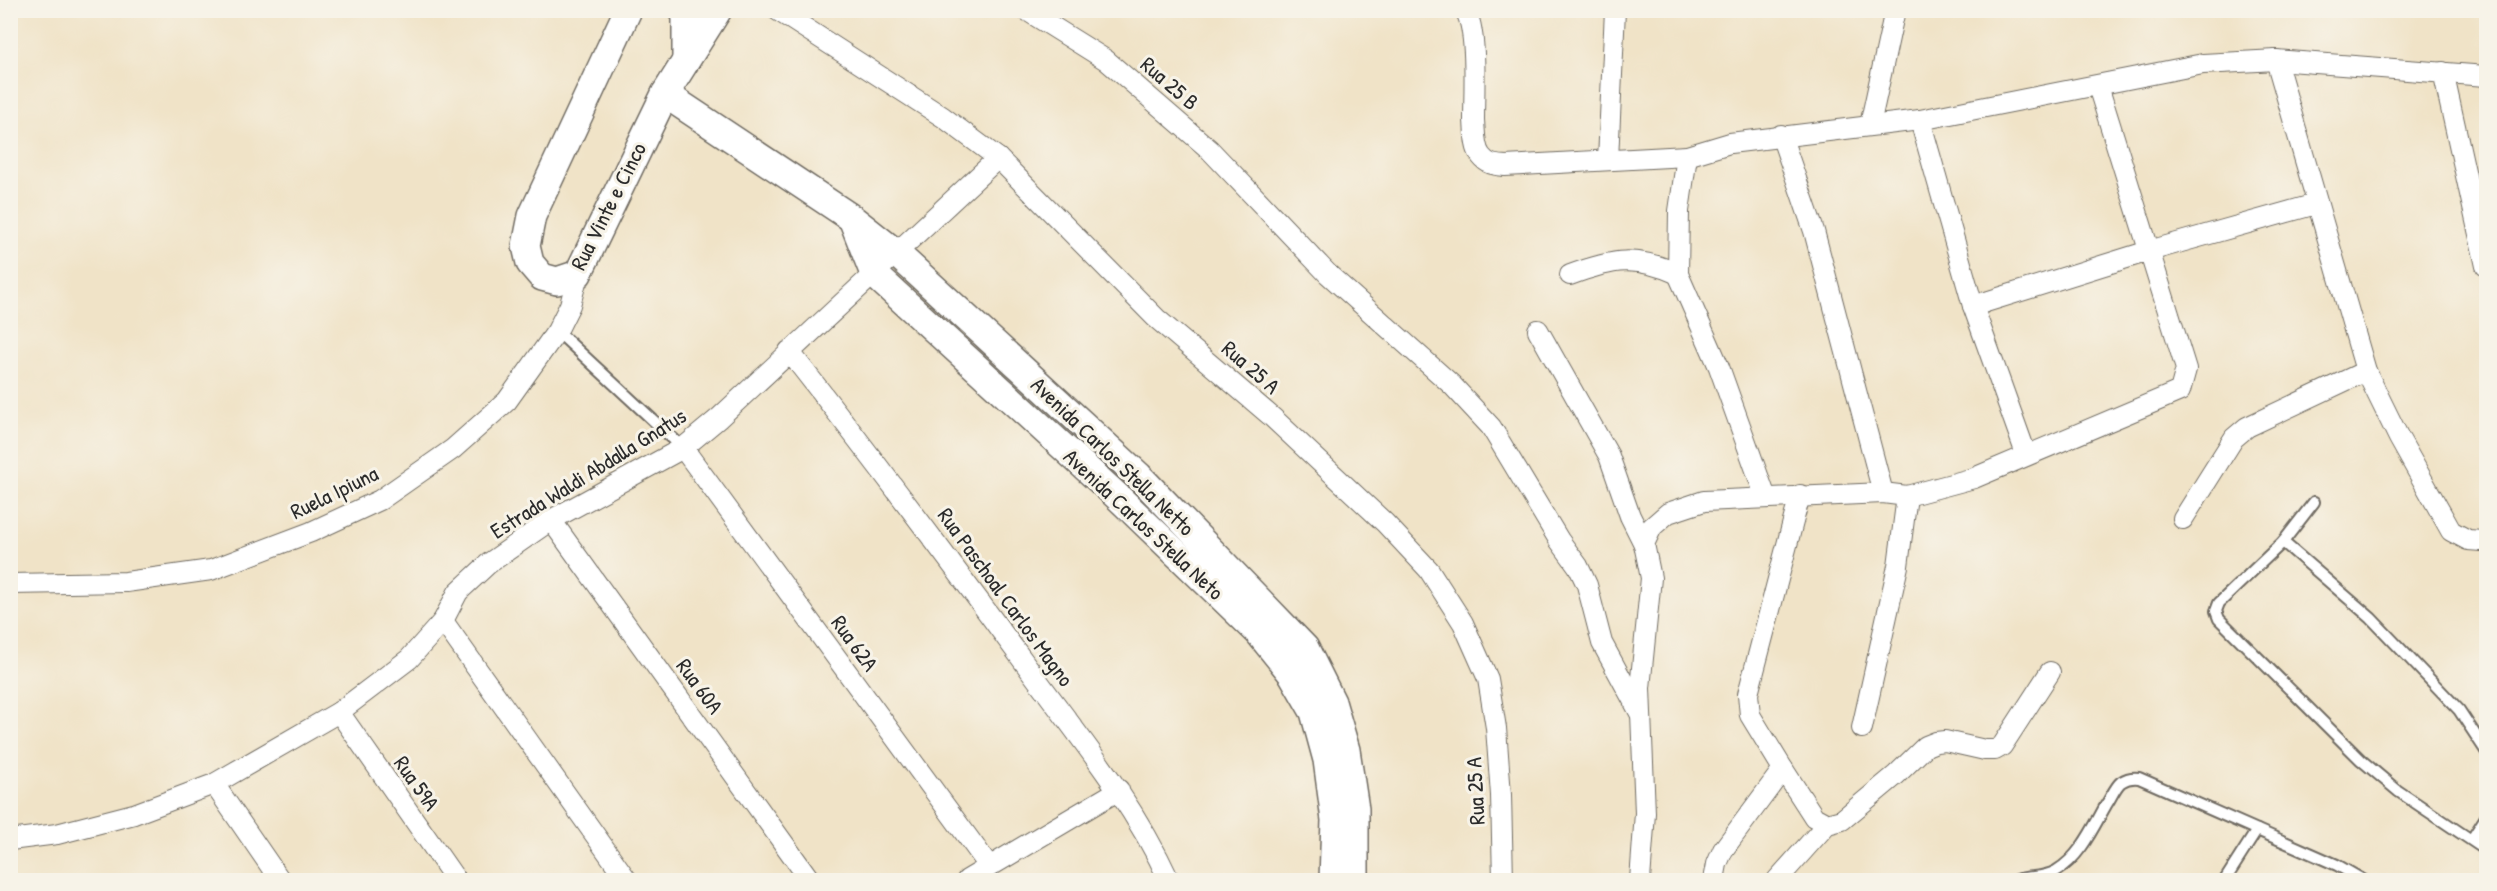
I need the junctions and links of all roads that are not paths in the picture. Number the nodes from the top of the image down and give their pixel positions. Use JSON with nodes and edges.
{"nodes":[{"id":1,"x":628,"y":10,"type":"edge"},
{"id":2,"x":683,"y":10,"type":"edge"},
{"id":3,"x":718,"y":10,"type":"edge"},
{"id":4,"x":777,"y":10,"type":"edge"},
{"id":5,"x":1026,"y":10,"type":"edge"},
{"id":6,"x":1615,"y":10,"type":"edge"},
{"id":7,"x":1895,"y":10,"type":"edge"},
{"id":8,"x":1468,"y":11,"type":"edge"},
{"id":9,"x":686,"y":60,"type":"junction"},
{"id":10,"x":2276,"y":60,"type":"junction"},
{"id":11,"x":2443,"y":72,"type":"junction"},
{"id":12,"x":2487,"y":76,"type":"edge"},
{"id":13,"x":2098,"y":86,"type":"junction"},
{"id":14,"x":665,"y":94,"type":"junction"},
{"id":15,"x":1920,"y":120,"type":"junction"},
{"id":16,"x":1870,"y":125,"type":"junction"},
{"id":17,"x":1781,"y":135,"type":"junction"},
{"id":18,"x":1687,"y":156,"type":"junction"},
{"id":19,"x":998,"y":158,"type":"junction"},
{"id":20,"x":1608,"y":160,"type":"junction"},
{"id":21,"x":2316,"y":204,"type":"junction"},
{"id":22,"x":2480,"y":211,"type":"edge"},
{"id":23,"x":853,"y":219,"type":"junction"},
{"id":24,"x":2149,"y":251,"type":"junction"},
{"id":25,"x":896,"y":253,"type":"junction"},
{"id":26,"x":2487,"y":266,"type":"edge"},
{"id":27,"x":578,"y":274,"type":"junction"},
{"id":28,"x":874,"y":274,"type":"junction"},
{"id":29,"x":1678,"y":274,"type":"junction"},
{"id":30,"x":1570,"y":275,"type":"dead end"},
{"id":31,"x":1973,"y":306,"type":"junction"},
{"id":32,"x":1538,"y":330,"type":"dead end"},
{"id":33,"x":557,"y":331,"type":"junction"},
{"id":34,"x":789,"y":351,"type":"junction"},
{"id":35,"x":2366,"y":371,"type":"junction"},
{"id":36,"x":683,"y":448,"type":"junction"},
{"id":37,"x":2026,"y":454,"type":"junction"},
{"id":38,"x":1883,"y":493,"type":"junction"},
{"id":39,"x":1800,"y":495,"type":"junction"},
{"id":40,"x":1907,"y":496,"type":"junction"},
{"id":41,"x":1766,"y":498,"type":"junction"},
{"id":42,"x":2314,"y":502,"type":"dead end"},
{"id":43,"x":2183,"y":519,"type":"dead end"},
{"id":44,"x":551,"y":520,"type":"junction"},
{"id":45,"x":2487,"y":539,"type":"edge"},
{"id":46,"x":2283,"y":542,"type":"junction"},
{"id":47,"x":1644,"y":544,"type":"junction"},
{"id":48,"x":10,"y":584,"type":"edge"},
{"id":49,"x":442,"y":621,"type":"junction"},
{"id":50,"x":2050,"y":672,"type":"dead end"},
{"id":51,"x":339,"y":712,"type":"junction"},
{"id":52,"x":1640,"y":712,"type":"junction"},
{"id":53,"x":1862,"y":728,"type":"dead end"},
{"id":54,"x":2487,"y":751,"type":"edge"},
{"id":55,"x":1783,"y":769,"type":"junction"},
{"id":56,"x":214,"y":784,"type":"junction"},
{"id":57,"x":1119,"y":790,"type":"junction"},
{"id":58,"x":2487,"y":817,"type":"edge"},
{"id":59,"x":1827,"y":824,"type":"junction"},
{"id":60,"x":2257,"y":830,"type":"junction"},
{"id":61,"x":2472,"y":839,"type":"junction"},
{"id":62,"x":10,"y":840,"type":"edge"},
{"id":63,"x":2487,"y":850,"type":"edge"},
{"id":64,"x":989,"y":866,"type":"junction"},
{"id":65,"x":2034,"y":878,"type":"edge"},
{"id":66,"x":280,"y":880,"type":"edge"},
{"id":67,"x":456,"y":880,"type":"edge"},
{"id":68,"x":627,"y":880,"type":"edge"},
{"id":69,"x":810,"y":880,"type":"edge"},
{"id":70,"x":967,"y":880,"type":"edge"},
{"id":71,"x":1169,"y":880,"type":"edge"},
{"id":72,"x":1333,"y":880,"type":"edge"},
{"id":73,"x":1355,"y":880,"type":"edge"},
{"id":74,"x":1503,"y":880,"type":"edge"},
{"id":75,"x":1640,"y":880,"type":"edge"},
{"id":76,"x":1714,"y":880,"type":"edge"},
{"id":77,"x":1777,"y":880,"type":"edge"},
{"id":78,"x":2016,"y":880,"type":"edge"},
{"id":79,"x":2225,"y":880,"type":"edge"},
{"id":80,"x":2363,"y":880,"type":"edge"}],
"edges":[{"from":1,"to":27,"type":"street","name":"Rua Vinte e Cinco"},
{"from":2,"to":9,"type":"street"},
{"from":3,"to":9,"type":"street","name":"Rua Vinte e Cinco"},
{"from":4,"to":19,"type":"street","name":"Rua 25 A"},
{"from":5,"to":52,"type":"street","name":"Rua 25 B"},
{"from":6,"to":20,"type":"street"},
{"from":7,"to":16,"type":"street"},
{"from":8,"to":20,"type":"street"},
{"from":9,"to":14,"type":"street","name":"Rua Vinte e Cinco"},
{"from":10,"to":11,"type":"street"},
{"from":10,"to":13,"type":"street"},
{"from":10,"to":21,"type":"street"},
{"from":11,"to":12,"type":"street"},
{"from":11,"to":22,"type":"street"},
{"from":13,"to":15,"type":"street"},
{"from":13,"to":24,"type":"street"},
{"from":14,"to":23,"type":"street"},
{"from":14,"to":27,"type":"street","name":"Rua Vinte e Cinco"},
{"from":15,"to":16,"type":"street"},
{"from":15,"to":31,"type":"street"},
{"from":16,"to":17,"type":"street"},
{"from":17,"to":18,"type":"street"},
{"from":17,"to":38,"type":"street"},
{"from":18,"to":20,"type":"street"},
{"from":18,"to":29,"type":"street"},
{"from":19,"to":25,"type":"street","name":"Estrada Waldi Abdalla Gnatus"},
{"from":19,"to":74,"type":"street","name":"Rua 25 A"},
{"from":21,"to":24,"type":"street"},
{"from":21,"to":35,"type":"street"},
{"from":22,"to":26,"type":"street"},
{"from":23,"to":25,"type":"street"},
{"from":23,"to":28,"type":"street","name":"Avenida Carlos Stella Neto"},
{"from":24,"to":31,"type":"street"},
{"from":24,"to":37,"type":"street"},
{"from":25,"to":28,"type":"street","name":"Estrada Waldi Abdalla Gnatus"},
{"from":25,"to":73,"type":"street","name":"Avenida Carlos Stella Netto"},
{"from":27,"to":33,"type":"street","name":"Ruela Ipiuna"},
{"from":28,"to":34,"type":"street","name":"Estrada Waldi Abdalla Gnatus"},
{"from":28,"to":72,"type":"street","name":"Avenida Carlos Stella Neto"},
{"from":29,"to":30,"type":"street"},
{"from":29,"to":41,"type":"street"},
{"from":31,"to":37,"type":"street"},
{"from":32,"to":47,"type":"street"},
{"from":33,"to":36,"type":"lane"},
{"from":33,"to":48,"type":"street","name":"Ruela Ipiuna"},
{"from":34,"to":36,"type":"street","name":"Estrada Waldi Abdalla Gnatus"},
{"from":34,"to":57,"type":"street","name":"Rua Paschoal Carlos Magno"},
{"from":35,"to":43,"type":"street"},
{"from":35,"to":45,"type":"street"},
{"from":36,"to":44,"type":"street","name":"Estrada Waldi Abdalla Gnatus"},
{"from":36,"to":64,"type":"street","name":"Rua 62A"},
{"from":37,"to":40,"type":"street"},
{"from":38,"to":39,"type":"street"},
{"from":38,"to":40,"type":"street"},
{"from":39,"to":41,"type":"street"},
{"from":39,"to":55,"type":"street"},
{"from":40,"to":53,"type":"street"},
{"from":41,"to":47,"type":"street"},
{"from":42,"to":46,"type":"lane"},
{"from":44,"to":49,"type":"street","name":"Estrada Waldi Abdalla Gnatus"},
{"from":44,"to":69,"type":"street","name":"Rua 60A"},
{"from":46,"to":54,"type":"lane"},
{"from":46,"to":61,"type":"lane"},
{"from":47,"to":52,"type":"street"},
{"from":49,"to":51,"type":"street","name":"Estrada Waldi Abdalla Gnatus"},
{"from":49,"to":68,"type":"street"},
{"from":50,"to":59,"type":"street"},
{"from":51,"to":56,"type":"street","name":"Estrada Waldi Abdalla Gnatus"},
{"from":51,"to":67,"type":"street","name":"Rua 59A"},
{"from":52,"to":75,"type":"street"},
{"from":55,"to":59,"type":"street"},
{"from":55,"to":76,"type":"street"},
{"from":56,"to":62,"type":"street","name":"Estrada Waldi Abdalla Gnatus"},
{"from":56,"to":66,"type":"street"},
{"from":57,"to":64,"type":"street"},
{"from":57,"to":71,"type":"street","name":"Rua Paschoal Carlos Magno"},
{"from":58,"to":61,"type":"lane"},
{"from":59,"to":77,"type":"street"},
{"from":60,"to":65,"type":"lane"},
{"from":60,"to":79,"type":"lane"},
{"from":60,"to":80,"type":"lane"},
{"from":61,"to":63,"type":"lane"},
{"from":64,"to":70,"type":"street"},
{"from":65,"to":78,"type":"lane"}]}
